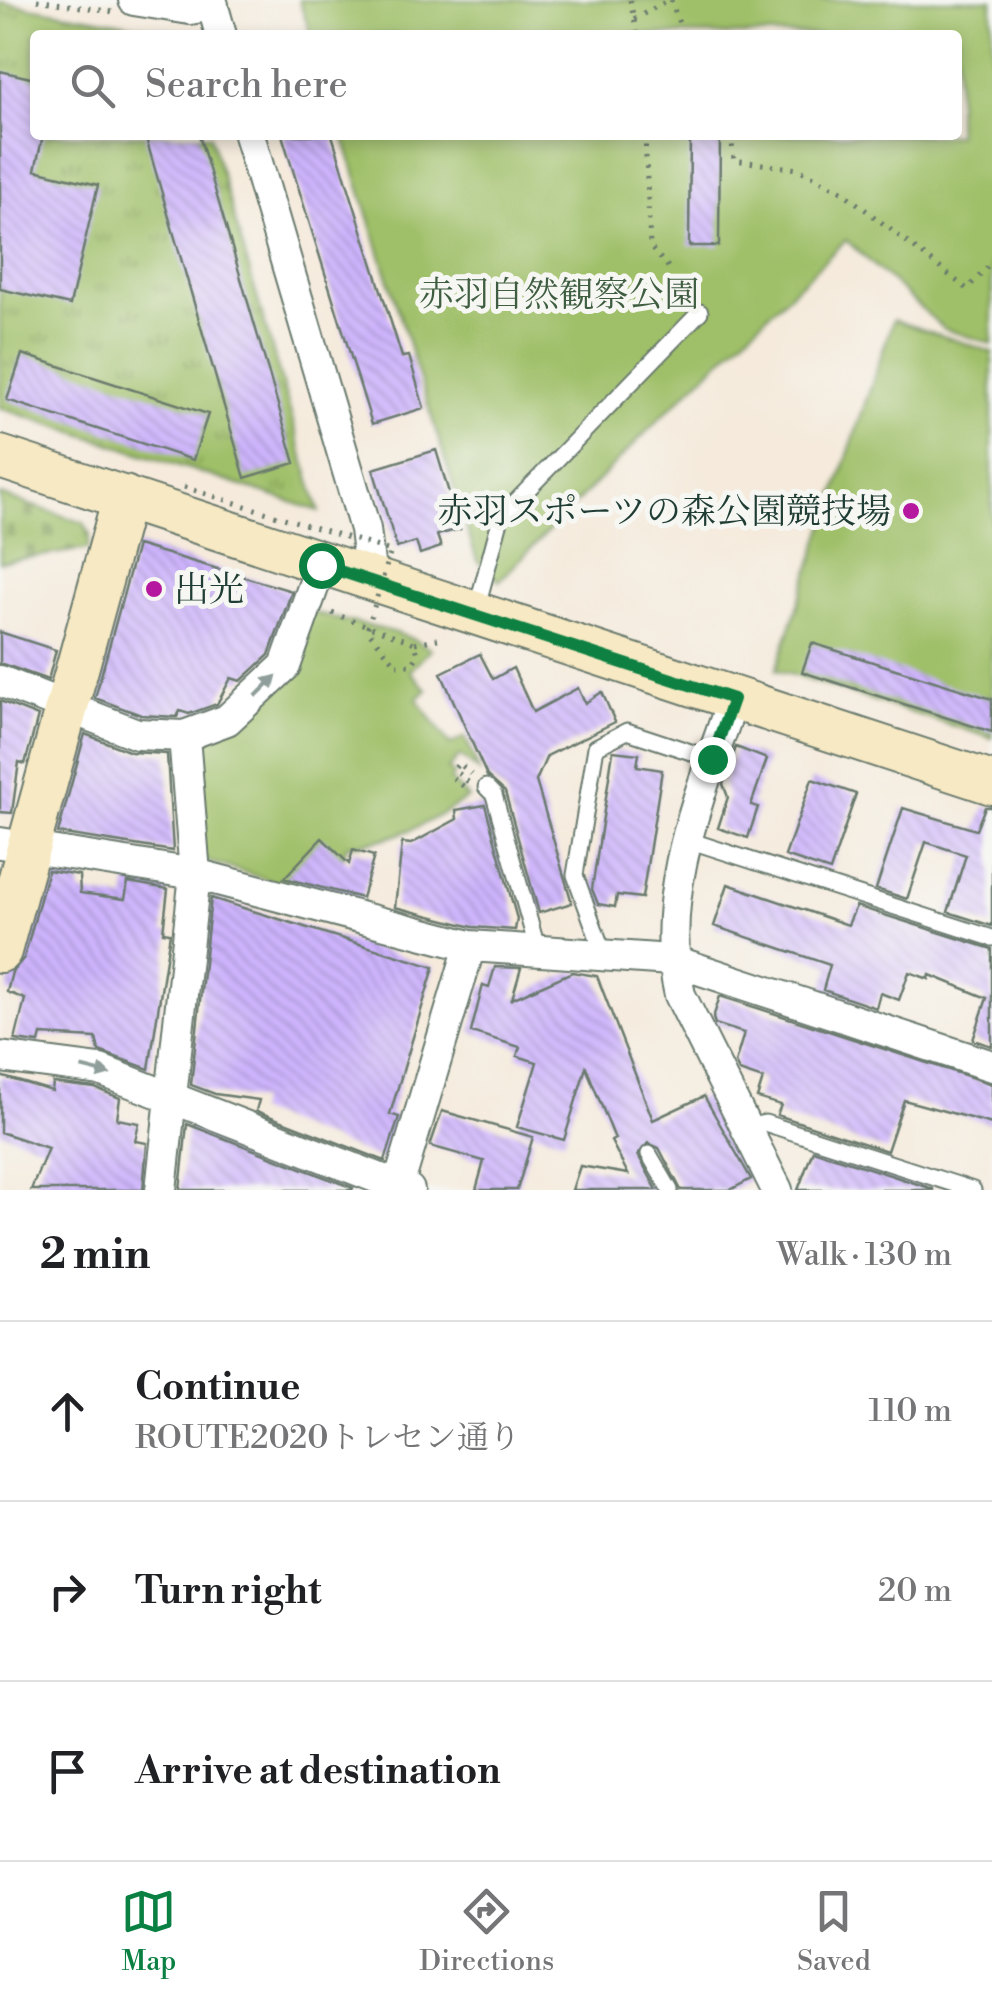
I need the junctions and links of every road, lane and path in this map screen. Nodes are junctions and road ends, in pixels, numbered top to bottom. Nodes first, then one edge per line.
1 (134, 0) edge
2 (630, 0) edge
3 (670, 0) edge
4 (212, 2) edge
5 (634, 19) junction
6 (220, 30) edge
7 (635, 30) edge
8 (681, 30) edge
9 (251, 140) edge
10 (645, 140) edge
11 (732, 140) edge
12 (992, 262) edge
13 (670, 270) dead end
14 (700, 312) dead end
15 (0, 457) edge
16 (184, 487) dead end
17 (124, 498) junction
18 (321, 565) junction
19 (370, 581) junction
20 (330, 612) dead end
21 (475, 614) junction
22 (432, 637) dead end
23 (415, 643) junction
24 (0, 681) edge
25 (733, 699) junction
26 (68, 709) junction
27 (184, 736) junction
28 (712, 759) junction
29 (992, 783) edge
30 (486, 787) dead end
31 (685, 839) junction
32 (15, 844) edge
33 (195, 874) junction
34 (3, 930) edge
35 (992, 938) edge
36 (470, 946) junction
37 (538, 951) junction
38 (604, 955) junction
39 (672, 960) junction
40 (0, 1057) edge
41 (992, 1066) edge
42 (172, 1101) junction
43 (746, 1127) junction
44 (649, 1154) dead end
45 (401, 1189) edge
46 (161, 1190) edge
47 (670, 1190) edge
48 (777, 1190) edge
49 (973, 1190) edge

1 - 4 street
2 - 5 path
3 - 5 path
3 - 8 path
4 - 6 street
5 - 7 path
9 - 19 street
10 - 13 path
11 - 12 path
14 - 21 lane
15 - 17 main road
16 - 23 path, bridge
17 - 18 main road
17 - 26 main road
18 - 19 main road
27 -> 18 street
19 - 21 main road
20 - 23 path
21 - 25 main road
22 - 23 path
24 - 26 street
25 - 28 street
25 - 29 main road
26 - 27 street
26 - 32 main road
27 - 33 street
28 - 31 street
28 - 38 lane
30 - 37 lane
31 - 35 lane
31 - 39 street
32 - 33 street
32 - 34 main road
33 - 36 street
33 - 42 street
36 - 37 street
36 - 45 street
37 - 38 street
38 - 39 street
39 - 41 street
39 - 43 street
40 -> 42 street
42 - 45 street
42 - 46 street
43 - 48 street
43 - 49 lane
44 - 47 lane

